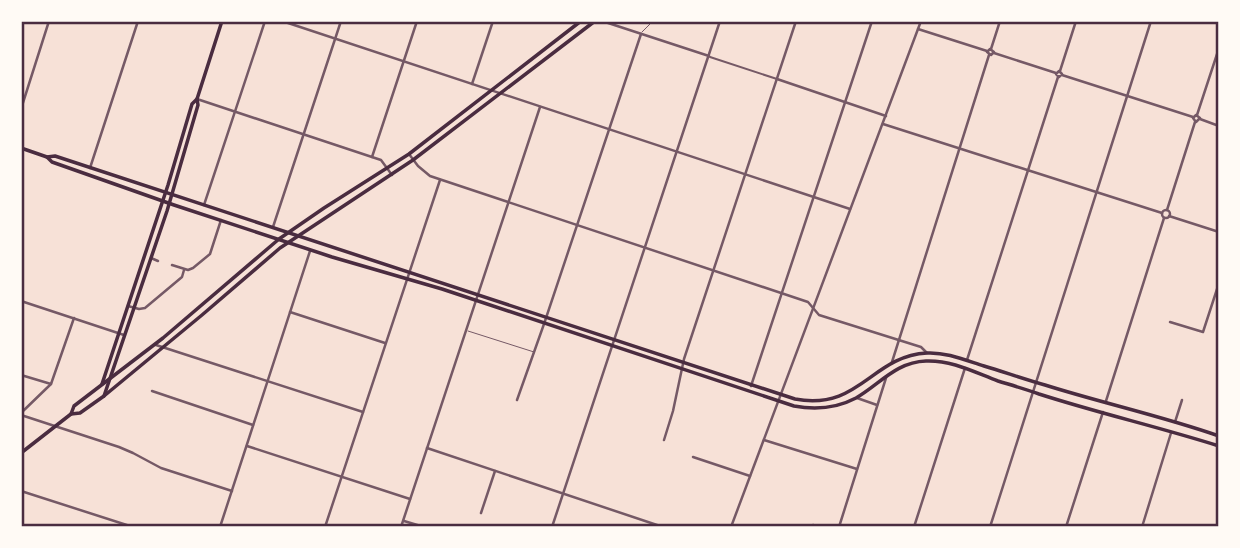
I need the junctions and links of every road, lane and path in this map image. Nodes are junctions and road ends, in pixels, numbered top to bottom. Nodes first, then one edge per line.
1 (49, 21) edge
2 (138, 21) edge
3 (222, 21) edge
4 (265, 21) edge
5 (282, 21) edge
6 (341, 21) edge
7 (417, 21) edge
8 (494, 21) edge
9 (581, 21) edge
10 (595, 21) edge
11 (603, 21) edge
12 (653, 21) edge
13 (720, 21) edge
14 (796, 21) edge
15 (872, 21) edge
16 (921, 21) edge
17 (1000, 21) edge
18 (1076, 21) edge
19 (1152, 21) edge
20 (918, 29) junction
21 (641, 34) junction
22 (336, 39) junction
23 (1219, 48) edge
24 (990, 52) junction
25 (709, 56) junction
26 (404, 61) junction
27 (1059, 74) junction
28 (777, 79) junction
29 (472, 84) junction
30 (490, 90) junction
31 (500, 93) junction
32 (1128, 96) junction
33 (197, 99) junction
34 (845, 102) junction
35 (540, 107) junction
36 (21, 109) edge
37 (235, 111) junction
38 (886, 116) junction
39 (1195, 118) junction
40 (883, 124) junction
41 (1219, 126) edge
42 (608, 130) junction
43 (303, 134) junction
44 (21, 148) edge
45 (960, 148) junction
46 (677, 152) junction
47 (409, 154) junction
48 (47, 157) junction
49 (372, 157) junction
50 (413, 160) junction
51 (90, 168) junction
52 (387, 168) junction
53 (1028, 170) junction
54 (392, 175) junction
55 (746, 175) junction
56 (440, 180) junction
57 (1097, 192) junction
58 (166, 193) junction
59 (172, 195) junction
60 (814, 197) junction
61 (163, 201) junction
62 (509, 202) junction
63 (169, 204) junction
64 (204, 205) junction
65 (850, 209) junction
66 (1167, 211) junction
67 (1162, 213) junction
68 (1170, 216) junction
69 (1164, 218) junction
70 (221, 220) junction
71 (577, 225) junction
72 (273, 229) junction
73 (1219, 232) edge
74 (287, 233) junction
75 (297, 236) junction
76 (279, 239) junction
77 (288, 242) junction
78 (645, 248) junction
79 (310, 250) junction
80 (151, 258) junction
81 (158, 261) dead end
82 (172, 265) dead end
83 (185, 269) junction
84 (713, 271) junction
85 (410, 272) junction
86 (407, 278) junction
87 (1219, 283) edge
88 (782, 293) junction
89 (478, 295) junction
90 (21, 301) edge
91 (476, 301) junction
92 (131, 307) junction
93 (814, 308) junction
94 (290, 312) junction
95 (546, 317) junction
96 (74, 318) junction
97 (1170, 322) dead end
98 (544, 324) junction
99 (466, 331) junction
100 (121, 334) junction
101 (614, 340) junction
102 (898, 340) junction
103 (385, 343) junction
104 (154, 345) junction
105 (612, 346) junction
106 (164, 348) junction
107 (534, 353) junction
108 (927, 353) junction
109 (967, 360) junction
110 (684, 362) junction
111 (891, 362) junction
112 (965, 368) junction
113 (682, 369) junction
114 (887, 374) junction
115 (21, 375) edge
116 (110, 378) junction
117 (267, 382) junction
118 (1036, 383) junction
119 (51, 384) junction
120 (751, 384) junction
121 (102, 386) junction
122 (152, 391) dead end
123 (749, 391) junction
124 (1033, 392) junction
125 (781, 395) junction
126 (104, 396) junction
127 (856, 398) junction
128 (517, 400) dead end
129 (1182, 400) dead end
130 (1106, 401) junction
131 (778, 402) junction
132 (877, 405) junction
133 (363, 412) junction
134 (1103, 412) junction
135 (21, 414) edge
136 (71, 414) junction
137 (1175, 422) junction
138 (253, 425) junction
139 (55, 426) junction
140 (1172, 431) junction
141 (1219, 436) edge
142 (664, 440) dead end
143 (764, 440) junction
144 (246, 446) junction
145 (1219, 446) edge
146 (427, 448) junction
147 (21, 453) edge
148 (693, 457) dead end
149 (857, 469) junction
150 (495, 471) junction
151 (750, 476) junction
152 (341, 477) junction
153 (21, 491) edge
154 (232, 491) junction
155 (563, 494) junction
156 (410, 499) junction
157 (481, 513) dead end
158 (1219, 519) edge
159 (403, 520) junction
160 (812, 524) dead end
161 (132, 527) edge
162 (220, 527) edge
163 (325, 527) edge
164 (401, 527) edge
165 (424, 527) edge
166 (552, 527) edge
167 (663, 527) edge
168 (732, 527) edge
169 (819, 527) edge
170 (839, 527) edge
171 (914, 527) edge
172 (990, 527) edge
173 (1066, 527) edge
174 (1142, 527) edge
175 (1217, 527) edge

1 - 36 street
2 - 51 street
3 - 33 main road
4 - 37 street
5 - 22 street
6 - 22 street
7 - 26 street
8 - 29 street
9 - 30 main road
10 - 31 main road
11 - 21 street
12 - 21 lane
13 - 25 street
14 - 28 street
15 - 34 street
16 - 20 street
17 - 24 street
18 - 27 street
19 - 32 street
20 - 24 street
20 - 38 street
21 - 25 street
21 - 42 street
22 - 26 street
22 - 43 street
23 - 39 street
24 - 27 street
24 - 45 street
25 - 28 street
25 - 46 street
26 - 29 street
26 - 49 street
27 - 32 street
27 - 53 street
28 - 34 street
28 - 55 street
29 - 30 street
30 - 31 street
30 - 47 main road
31 - 35 street
31 - 50 main road
32 - 39 street
32 - 57 street
33 - 37 street
33 - 58 main road
33 - 59 main road
34 - 38 street
34 - 60 street
35 - 42 street
35 - 62 street
37 - 43 street
37 - 64 street
38 - 40 street
39 - 41 street
39 - 66 street
40 - 45 street
40 - 65 street
42 - 46 street
42 - 71 street
43 - 49 street
43 - 72 street
44 - 48 main road
45 - 53 street
45 - 102 street
46 - 55 street
46 - 78 street
47 - 50 street
47 - 52 main road
48 - 51 main road
48 - 61 main road
49 - 52 street
50 - 54 main road
50 - 56 street
51 - 58 main road
52 - 54 street
52 - 74 main road
53 - 57 street
53 - 109 street
54 - 75 main road
55 - 60 street
55 - 84 street
56 - 62 street
56 - 85 street
57 - 67 street
57 - 118 street
58 - 59 main road
58 - 61 main road
59 - 63 main road
59 - 64 main road
60 - 65 street
60 - 88 street
61 - 63 main road
61 - 92 main road
62 - 71 street
62 - 89 street
63 - 70 main road
63 - 80 main road
64 - 72 main road
65 - 93 street
66 - 67 street
66 - 68 street
67 - 69 street
68 - 69 street
68 - 73 street
69 - 130 street
70 - 76 main road
70 - 83 street
71 - 78 street
71 - 95 street
72 - 74 main road
74 - 75 main road
74 - 76 main road
75 - 77 main road
75 - 85 main road
76 - 77 main road
76 - 104 main road
77 - 79 main road
77 - 106 main road
78 - 84 street
78 - 101 street
79 - 86 main road
79 - 94 street
80 - 81 street
80 - 92 main road
82 - 83 street
83 - 92 street
84 - 88 street
84 - 110 street
85 - 86 street
85 - 89 main road
86 - 91 main road
86 - 103 street
87 - 97 street
88 - 93 street
88 - 120 street
89 - 91 street
89 - 95 main road
90 - 96 street
91 - 98 main road
91 - 99 street
92 - 100 main road
93 - 102 street
93 - 125 street
94 - 103 street
94 - 117 street
95 - 98 street
95 - 101 main road
96 - 100 street
96 - 119 street
98 - 105 main road
98 - 107 street
99 - 107 lane
99 - 146 street
100 - 116 main road
100 - 121 main road
101 - 105 street
101 - 110 main road
102 - 108 street
102 - 111 street
103 - 133 street
104 - 106 street
104 - 116 main road
105 - 113 main road
105 - 155 street
106 - 117 street
106 - 126 main road
107 - 128 street
108 - 109 main road
108 - 111 main road
109 - 118 main road
110 - 113 street
110 - 120 main road
111 - 125 main road
112 - 114 main road
112 - 124 main road
112 - 171 street
113 - 123 main road
113 - 142 street
114 - 127 main road
114 - 132 street
115 - 119 street
116 - 121 main road
116 - 126 main road
117 - 133 street
117 - 138 street
118 - 124 street
118 - 130 main road
119 - 135 street
120 - 123 street
120 - 125 main road
121 - 136 main road
122 - 138 street
123 - 131 main road
124 - 134 main road
124 - 172 street
125 - 131 street
126 - 136 main road
127 - 131 main road
127 - 132 street
129 - 137 street
130 - 137 main road
131 - 143 street
132 - 149 street
133 - 152 street
134 - 140 main road
134 - 173 street
135 - 139 street
136 - 139 main road
137 - 141 main road
138 - 144 street
139 - 147 main road
139 - 154 street
140 - 145 main road
140 - 174 street
143 - 149 street
143 - 151 street
144 - 152 street
144 - 154 street
146 - 150 street
146 - 156 street
148 - 151 street
149 - 170 street
150 - 155 street
150 - 157 street
151 - 168 street
152 - 156 street
152 - 163 street
153 - 161 street
154 - 162 street
155 - 166 street
155 - 167 street
156 - 159 street
158 - 175 main road
159 - 164 street
159 - 165 street
160 - 169 street

